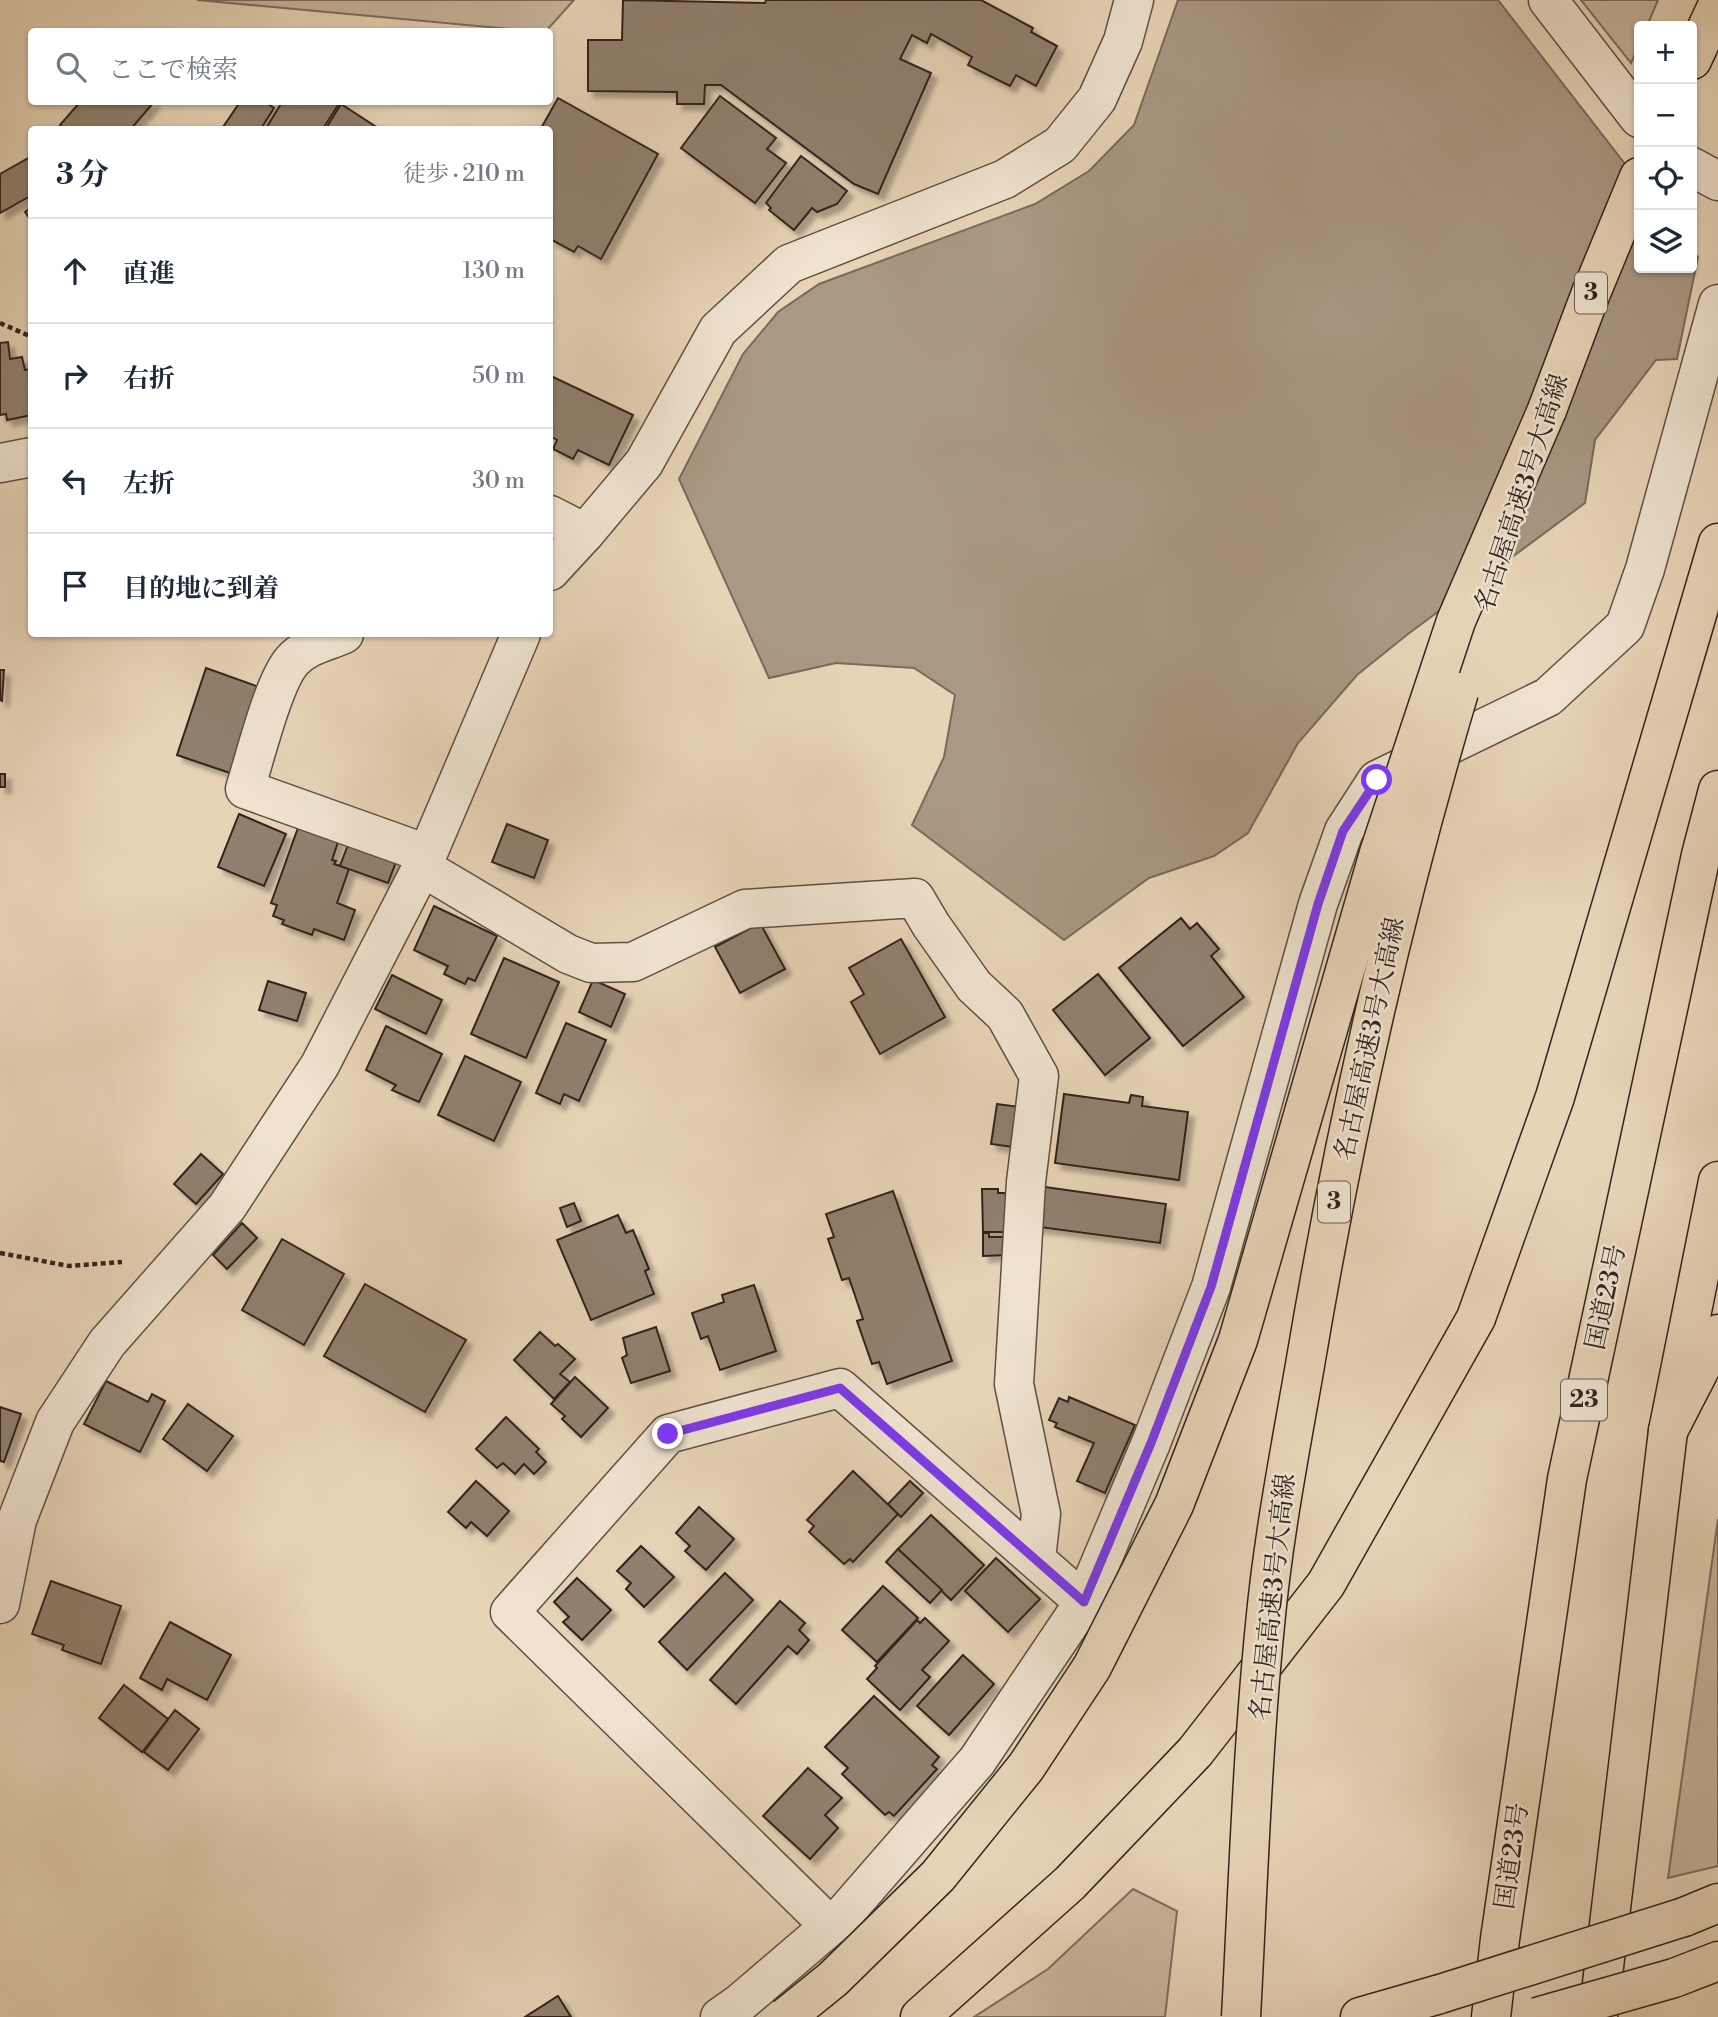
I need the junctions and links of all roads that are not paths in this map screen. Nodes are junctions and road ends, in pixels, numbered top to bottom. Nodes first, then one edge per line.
1 (1134, 0) edge
2 (1548, 0) edge
3 (1718, 4) edge
4 (1697, 49) edge
5 (1634, 112) edge
6 (1697, 170) edge
7 (1718, 181) edge
8 (1634, 189) edge
9 (1718, 304) edge
10 (1547, 410) junction
11 (28, 458) edge
12 (0, 463) edge
13 (553, 517) edge
14 (585, 533) junction
15 (1718, 543) edge
16 (553, 568) edge
17 (336, 637) edge
18 (520, 637) edge
19 (1718, 790) edge
20 (425, 861) junction
21 (1718, 1181) edge
22 (1718, 1334) edge
23 (1668, 1431) junction
24 (1036, 1559) junction
25 (1084, 1602) junction
26 (0, 1604) edge
27 (1701, 1910) edge
28 (830, 1926) junction
29 (1718, 1961) edge
30 (720, 2017) edge
31 (786, 2017) edge
32 (920, 2017) edge
33 (1241, 2017) edge
34 (1360, 2017) edge
35 (1491, 2017) edge
36 (1537, 2017) edge
37 (1598, 2017) edge

1 - 14 street
2 - 5 street
3 - 4 highway
6 - 7 street
8 - 10 highway, 名古屋高速3号大高線 / 3
9 - 25 street
10 - 31 highway, bridge
10 - 33 highway, 名古屋高速3号大高線 / 3, bridge
11 - 12 street
13 - 14 street
14 - 16 street
15 - 32 highway
17 - 20 street
18 - 20 street
19 - 35 highway, 国道23号 / 23
20 - 24 street
20 - 26 street
21 - 23 highway
22 - 23 highway
23 - 37 highway
24 - 25 street
24 - 28 street
25 - 28 street
27 - 34 highway, bridge
28 - 30 street
29 - 36 highway, bridge

